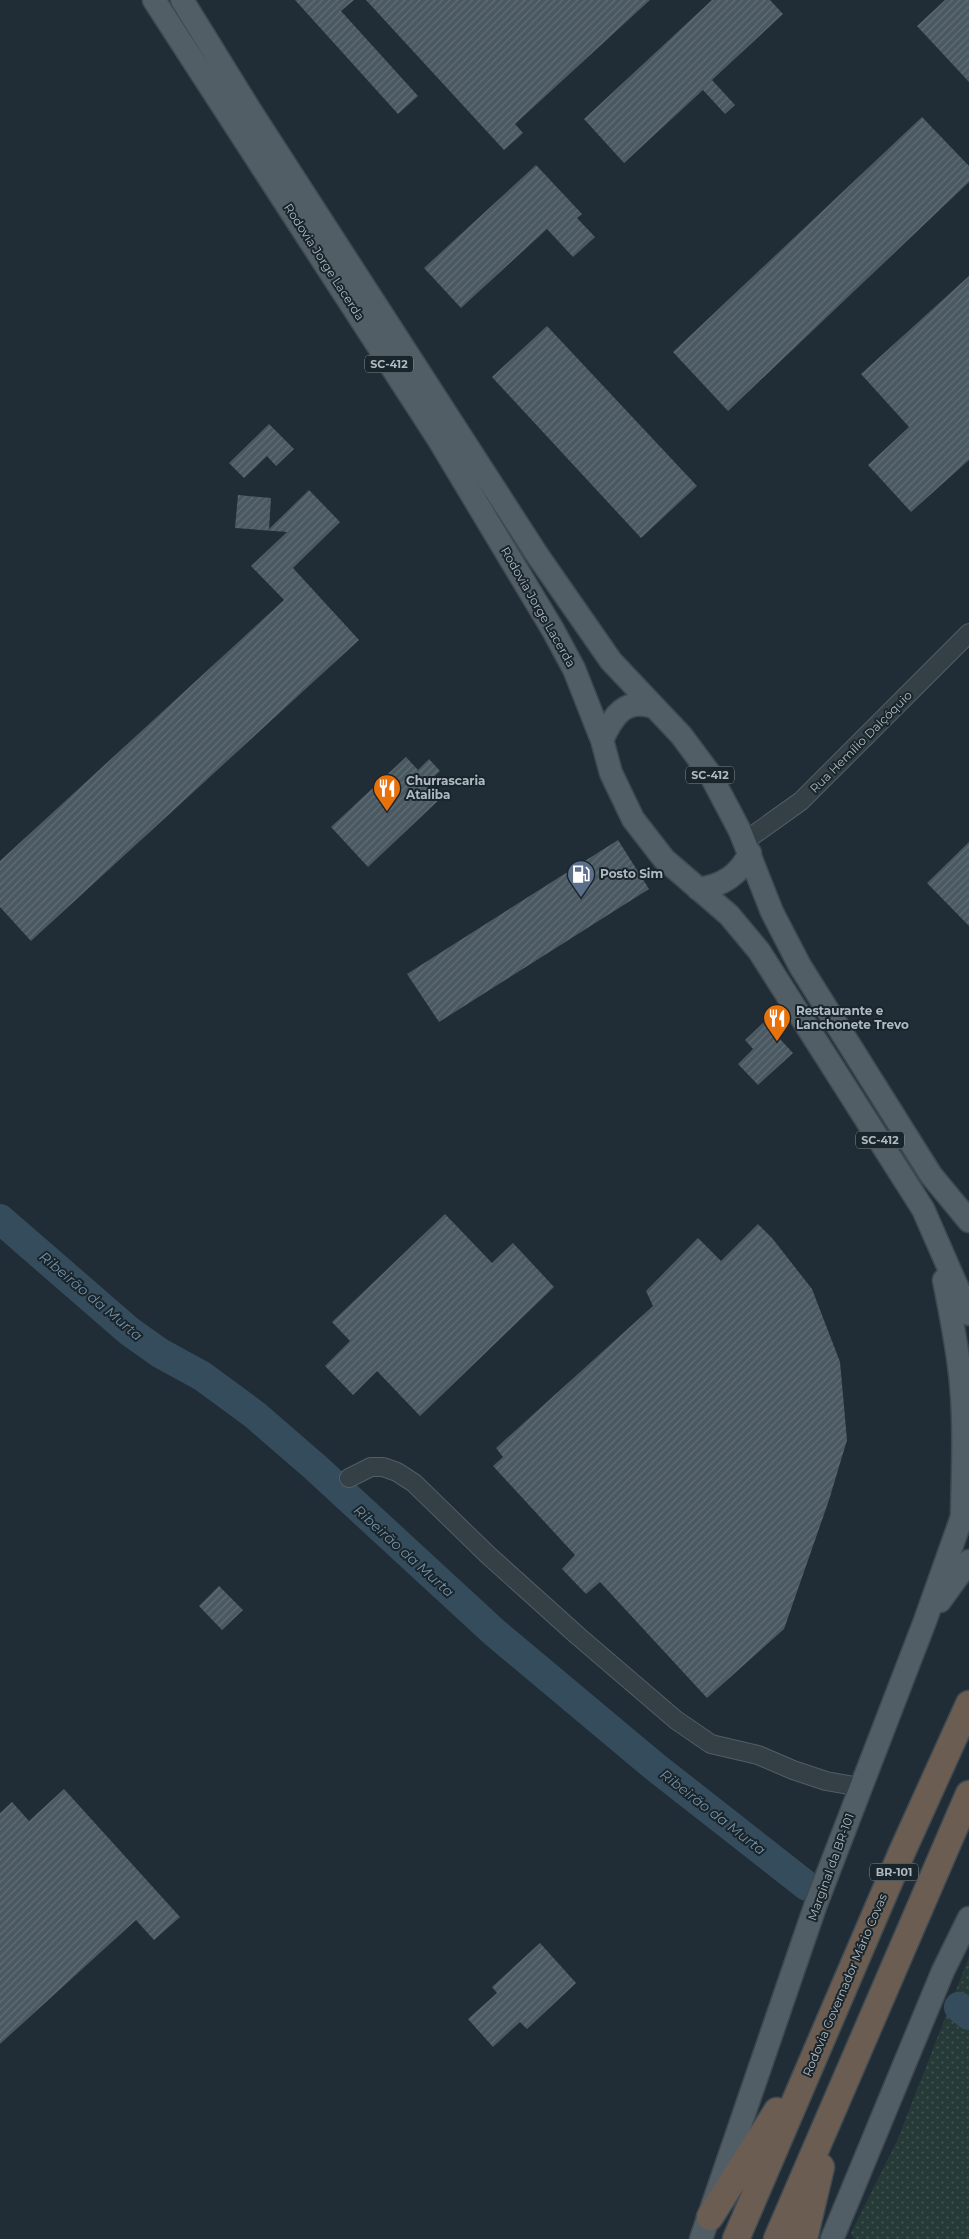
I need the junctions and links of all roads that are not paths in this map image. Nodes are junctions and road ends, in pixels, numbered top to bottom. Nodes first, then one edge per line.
1 (154, 0) edge
2 (182, 0) edge
3 (969, 633) edge
4 (654, 707) junction
5 (602, 740) junction
6 (747, 847) junction
7 (698, 889) junction
8 (969, 1221) edge
9 (934, 1230) junction
10 (969, 1314) edge
11 (349, 1478) dead end
12 (965, 1507) edge
13 (969, 1561) edge
14 (925, 1621) junction
15 (969, 1704) edge
16 (860, 1787) junction
17 (969, 1794) edge
18 (969, 1918) edge
19 (822, 2040) junction
20 (837, 2099) junction
21 (705, 2228) edge
22 (736, 2239) edge
23 (777, 2239) edge
24 (804, 2239) edge
25 (832, 2239) edge

1 - 5 main road, Rodovia Jorge Lacerda / SC-412
2 - 4 main road, Rodovia Jorge Lacerda / SC-412
3 - 6 lane, Rua Hemílio Dalçóquio
4 - 5 main road
4 - 6 main road, Rodovia Jorge Lacerda / SC-412
5 - 7 main road, Rodovia Jorge Lacerda / SC-412
6 - 7 main road
6 - 8 main road, Rodovia Jorge Lacerda / SC-412
7 - 9 main road, Rodovia Jorge Lacerda / SC-412
9 - 10 main road, Rodovia Jorge Lacerda / SC-412
9 - 12 main road, Marginal da BR-101
11 - 16 lane
12 - 14 main road, Marginal da BR-101
13 - 14 main road
14 - 16 main road, Marginal da BR-101
15 - 19 highway, Rodovia Governador Mário Covas / BR-101
16 - 21 main road, Marginal da BR-101
17 - 20 highway, BR-101
18 - 25 main road
19 - 21 highway
19 - 22 highway, Rodovia Governador Mário Covas / BR-101
20 - 23 highway, BR-101
20 - 24 highway

